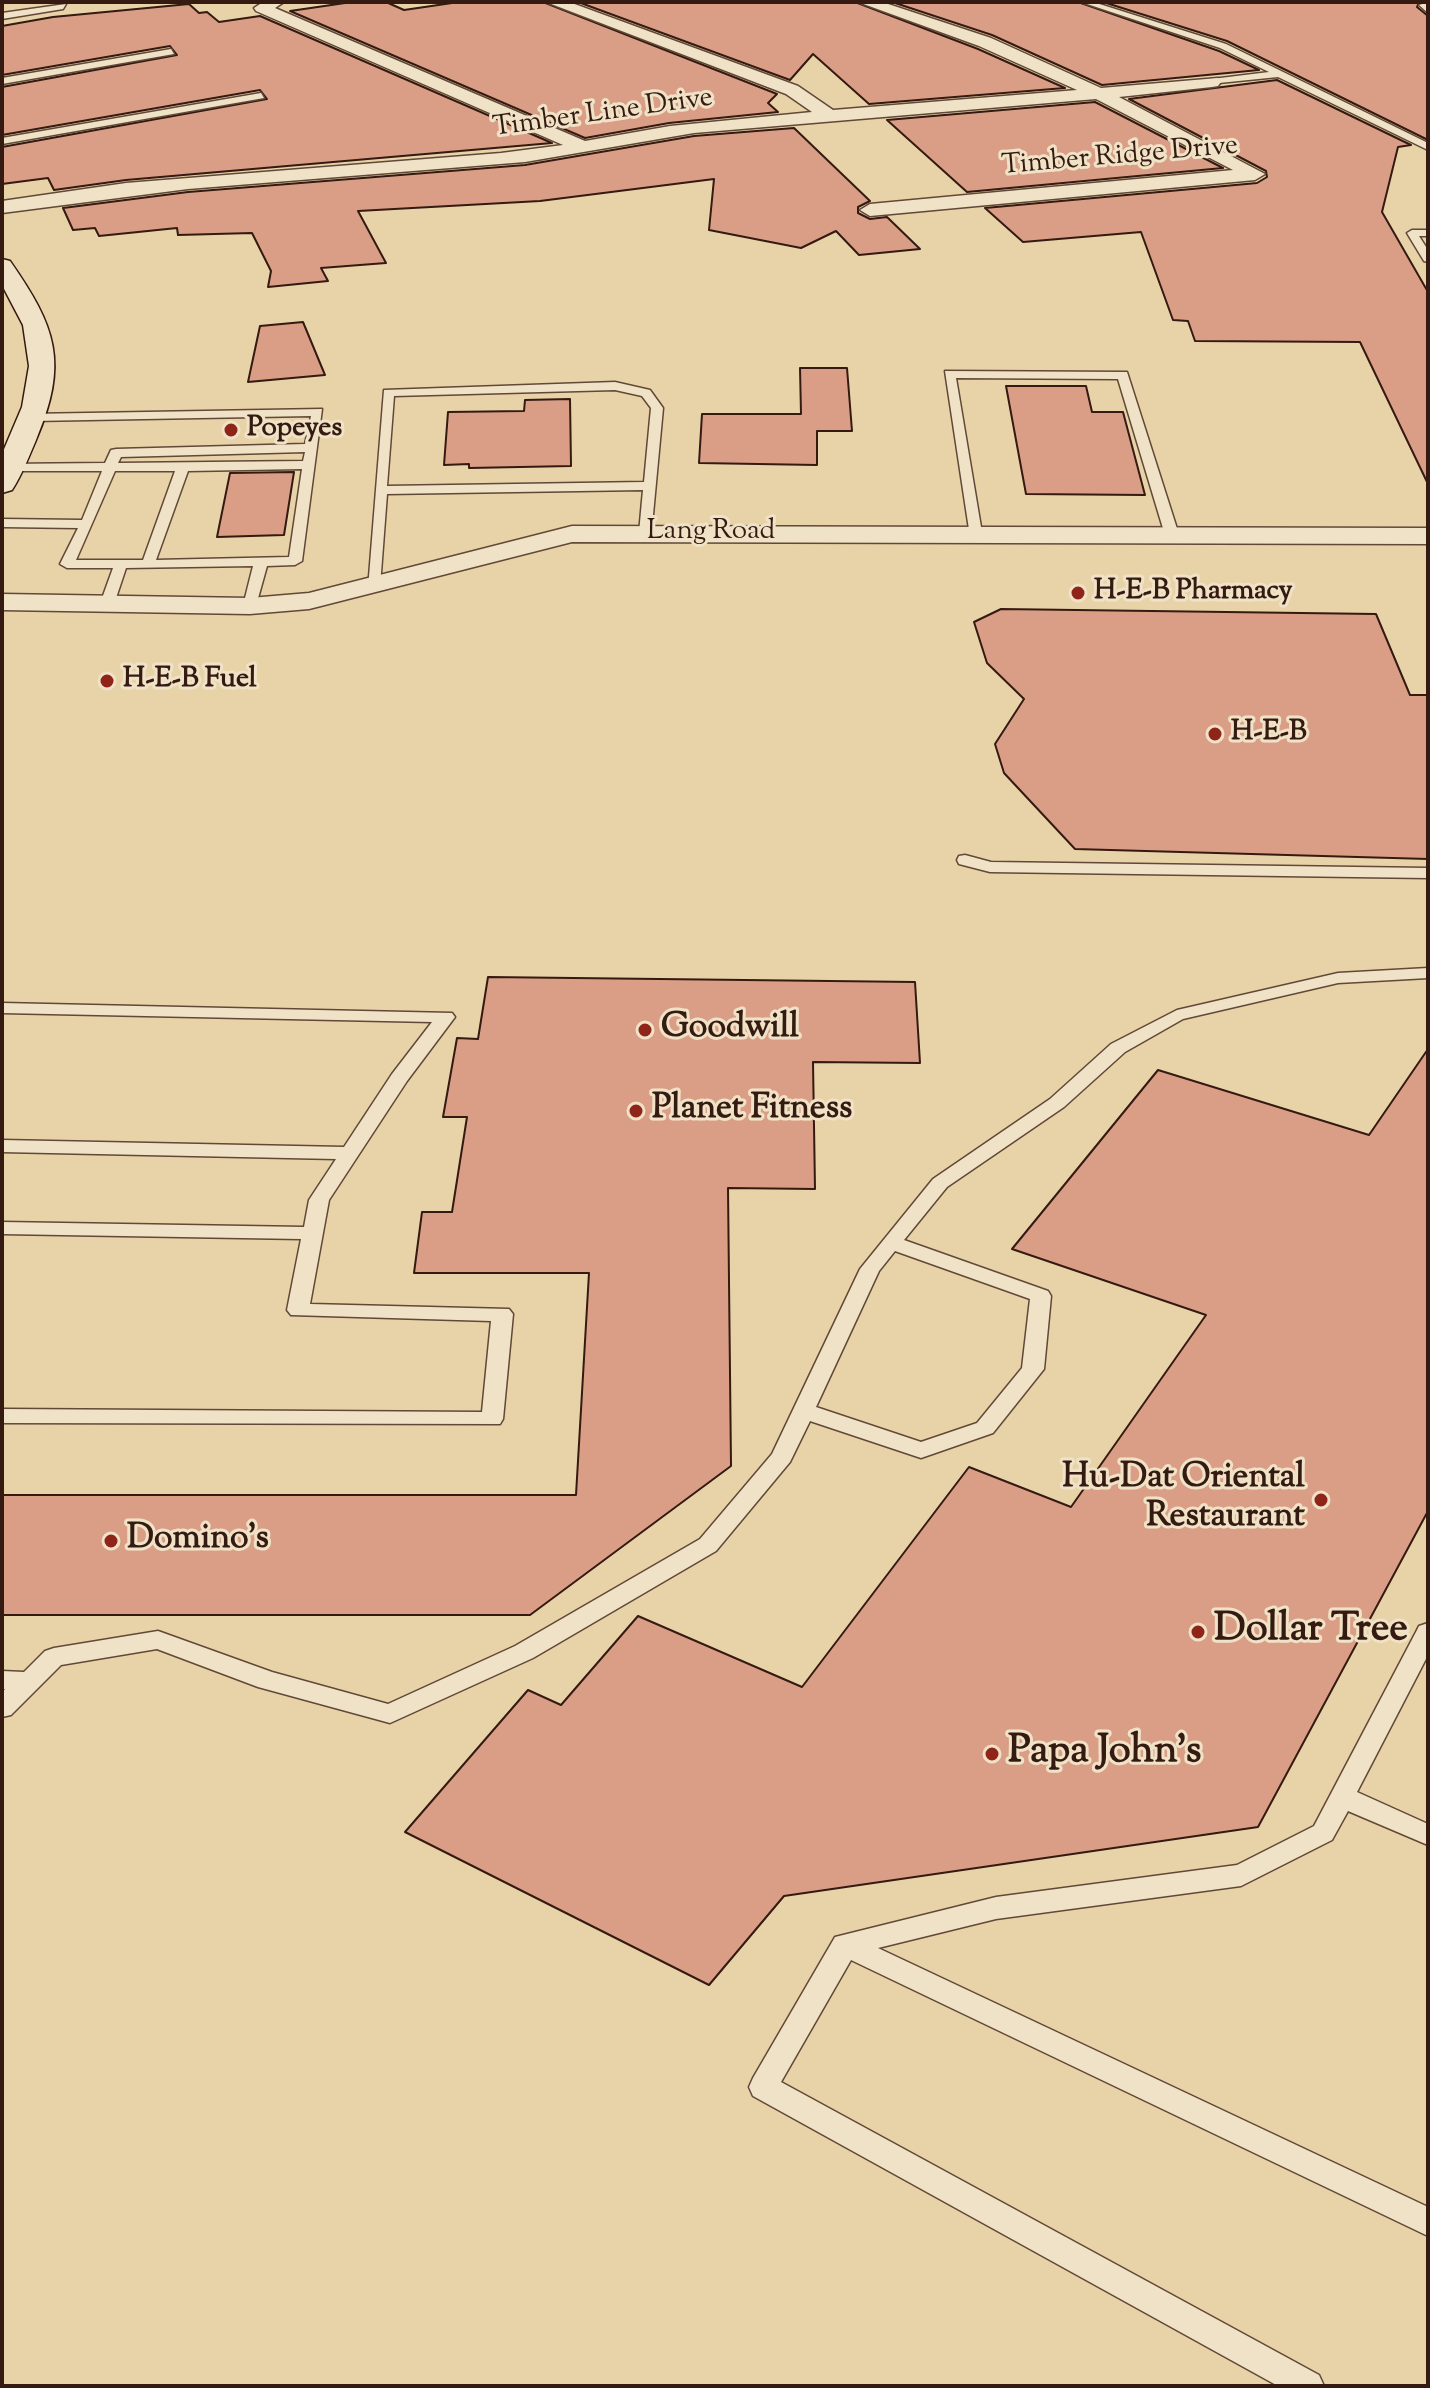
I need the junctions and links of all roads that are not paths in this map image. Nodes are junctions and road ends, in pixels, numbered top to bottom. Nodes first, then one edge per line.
1 (276, 2) edge
2 (554, 2) edge
3 (866, 2) edge
4 (1085, 2) edge
5 (1428, 2) edge
6 (63, 6) dead end
7 (1428, 10) edge
8 (2, 16) edge
9 (171, 52) dead end
10 (119, 53) dead end
11 (2, 73) edge
12 (1277, 74) junction
13 (2, 81) edge
14 (1212, 82) joint
15 (1102, 95) junction
16 (261, 96) dead end
17 (832, 117) junction
18 (2, 141) edge
19 (582, 146) junction
20 (1428, 147) edge
21 (2, 207) edge
22 (870, 210) dead end
23 (1428, 233) edge
24 (1428, 259) edge
25 (5, 277) edge
26 (33, 417) junction
27 (311, 448) junction
28 (309, 465) junction
29 (111, 467) junction
30 (183, 467) junction
31 (6, 475) edge
32 (650, 486) junction
33 (381, 490) junction
34 (2, 523) edge
35 (87, 524) junction
36 (646, 533) junction
37 (975, 533) junction
38 (1172, 535) junction
39 (1428, 536) edge
40 (261, 561) junction
41 (121, 564) junction
42 (148, 564) junction
43 (373, 586) junction
44 (2, 602) edge
45 (107, 604) junction
46 (250, 606) junction
47 (965, 860) dead end
48 (1428, 873) edge
49 (1428, 973) edge
50 (2, 1008) edge
51 (2, 1146) edge
52 (350, 1153) junction
53 (2, 1228) edge
54 (313, 1233) junction
55 (892, 1243) junction
56 (804, 1411) junction
57 (2, 1416) edge
58 (1428, 1632) edge
59 (2, 1680) edge
60 (29, 1681) junction
61 (2, 1708) edge
62 (1342, 1797) junction
63 (1428, 1835) edge
64 (845, 1945) junction
65 (1428, 2222) edge
66 (1308, 2386) edge

1 - 19 street
2 - 17 street
3 - 15 street
4 - 12 lane
5 - 7 lane
6 - 8 lane
9 - 13 lane
10 - 11 lane
12 - 14 lane
12 - 20 lane
14 - 15 street, Timber Line Drive
15 - 17 street, Timber Line Drive
15 - 22 street, Timber Ridge Drive
16 - 18 lane
17 - 19 street, Timber Line Drive
19 - 21 street, Timber Line Drive
23 - 24 lane
25 - 26 main road
26 - 27 lane
26 - 31 main road
27 - 28 lane
27 - 29 lane
28 - 30 lane
28 - 40 lane
29 - 30 lane
29 - 31 lane
29 - 35 lane
30 - 42 lane
32 - 33 lane
32 - 33 lane
32 - 36 lane
33 - 43 lane
34 - 35 lane
35 - 41 lane
36 - 37 street, Lang Road
36 - 43 street, Lang Road
37 - 38 street, Lang Road
37 - 38 lane
38 - 39 street, Lang Road
40 - 42 lane
40 - 46 lane
41 - 42 lane
41 - 45 lane
43 - 46 street, Lang Road
44 - 45 street, Lang Road
45 - 46 street, Lang Road
47 - 48 lane
49 - 55 lane
50 - 52 lane
51 - 52 lane
52 - 54 lane
53 - 54 lane
54 - 57 lane
55 - 56 lane
55 - 56 lane
56 - 60 lane
58 - 62 lane
59 - 60 lane
60 - 61 lane
62 - 63 lane
62 - 64 lane
64 - 65 lane
64 - 66 lane

